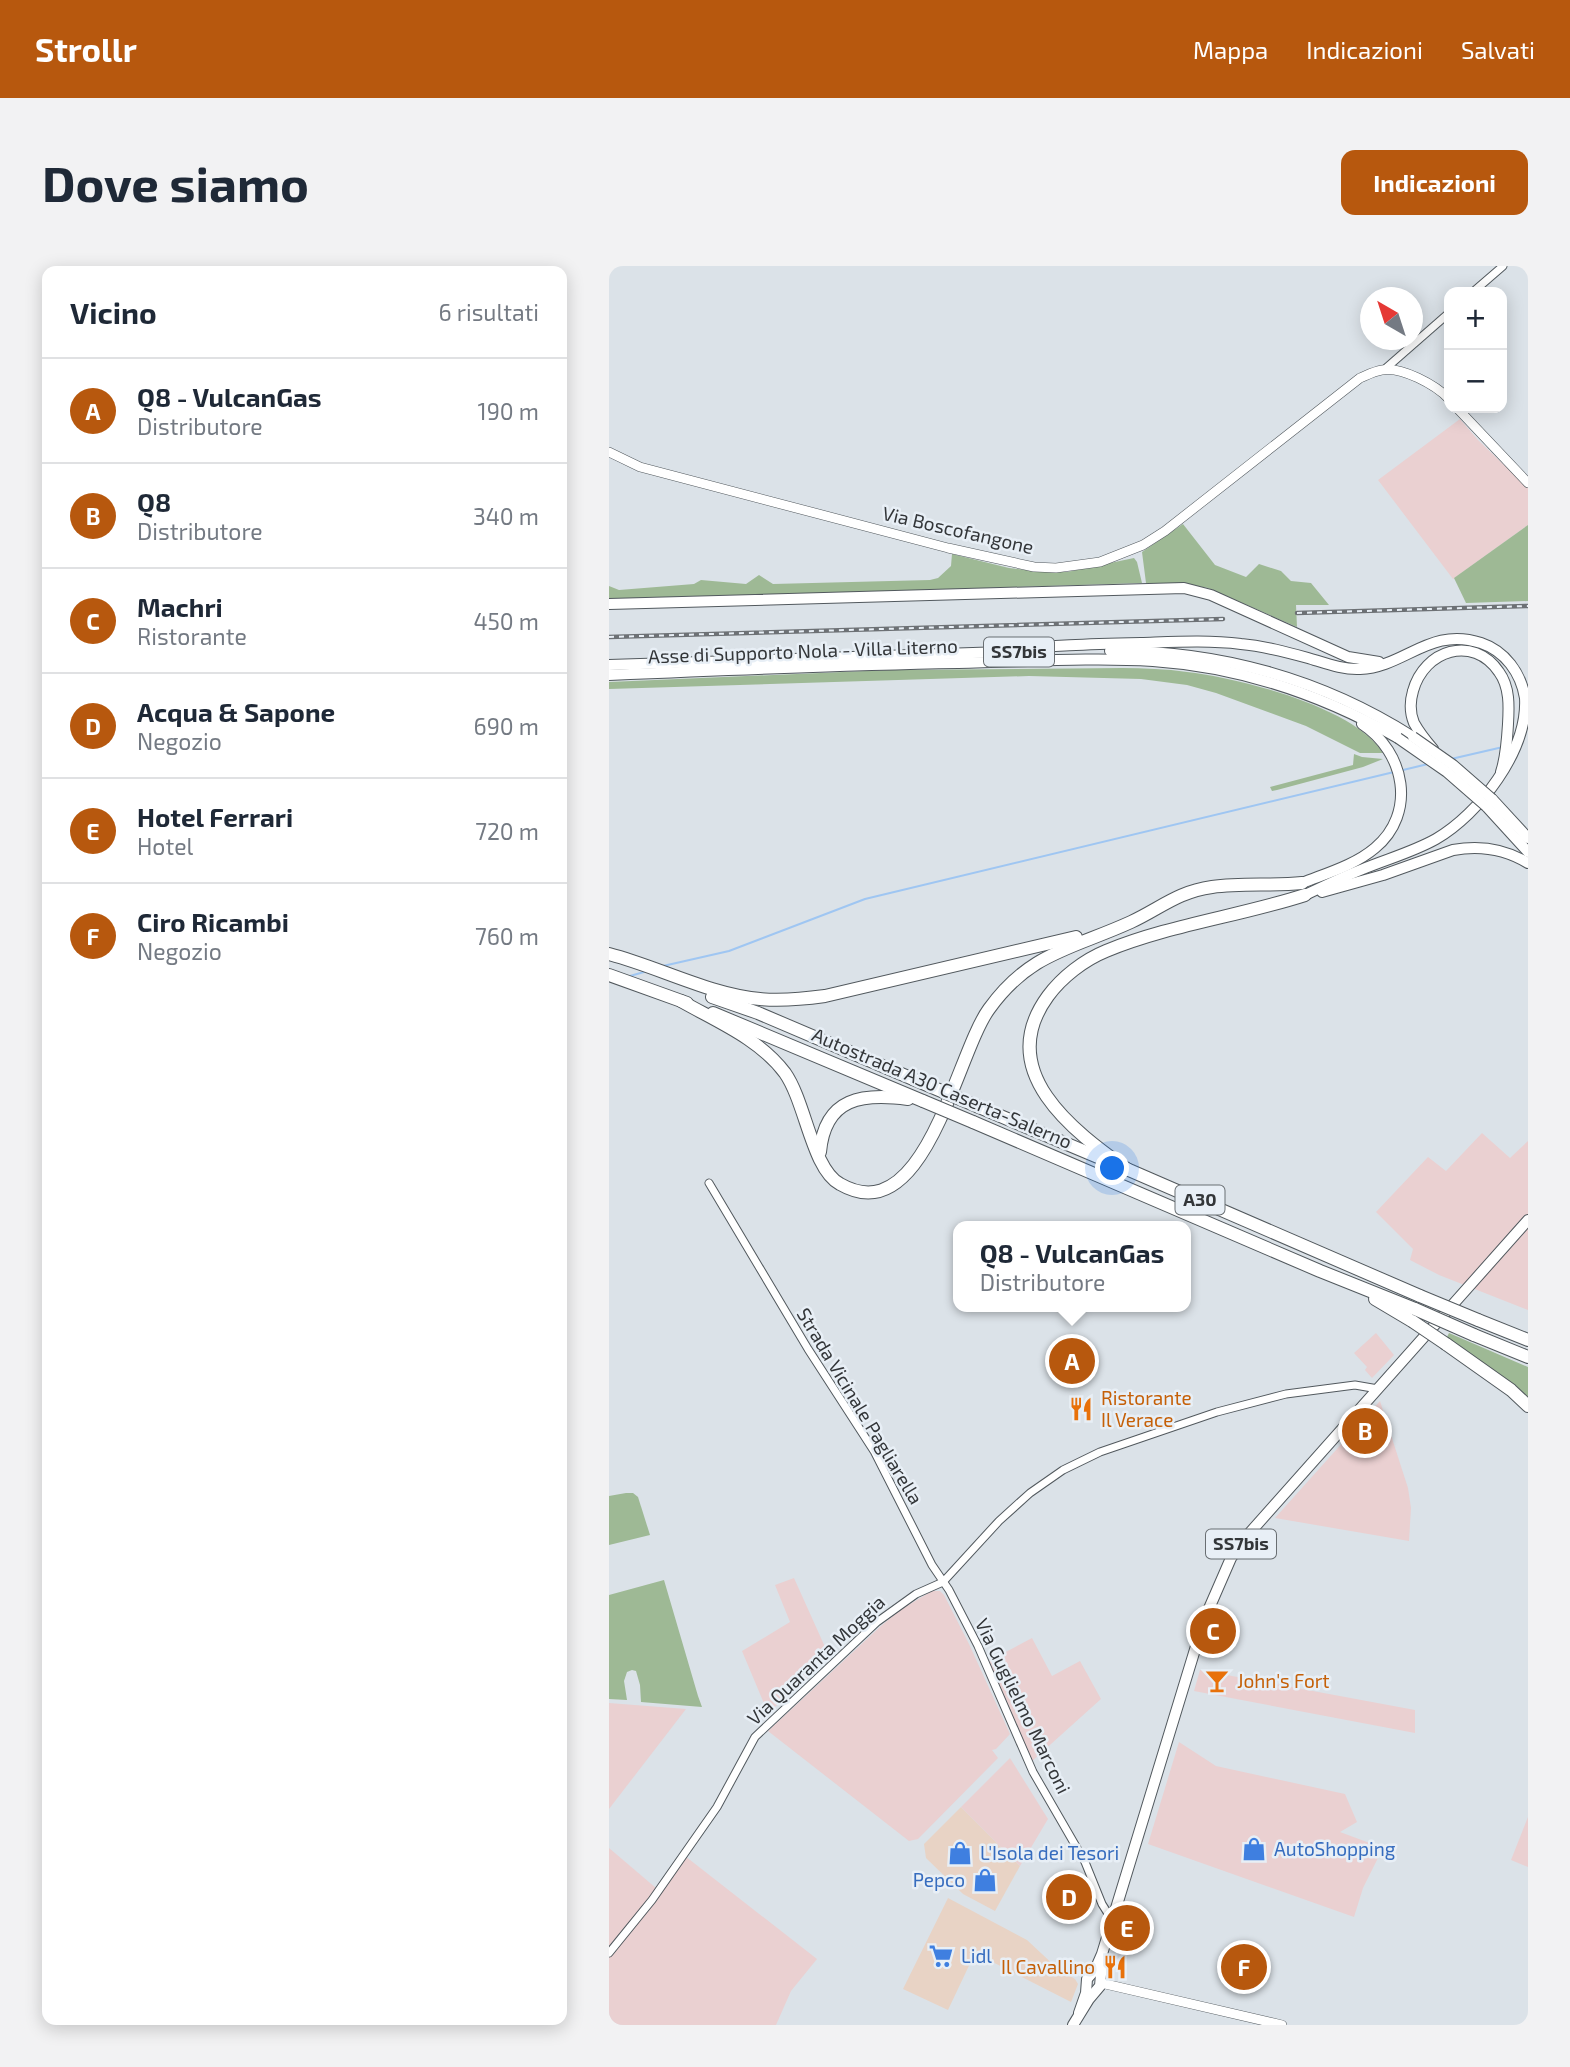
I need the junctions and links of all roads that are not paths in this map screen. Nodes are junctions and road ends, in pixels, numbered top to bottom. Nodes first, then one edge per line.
1 (1503, 266) edge
2 (1479, 287) edge
3 (1444, 317) edge
4 (1385, 369) junction
5 (1444, 395) edge
6 (1462, 413) edge
7 (609, 452) edge
8 (1528, 483) edge
9 (609, 604) edge
10 (998, 652) junction
11 (1396, 658) junction
12 (609, 665) edge
13 (1514, 668) junction
14 (609, 675) edge
15 (1528, 692) edge
16 (1334, 705) junction
17 (1417, 736) junction
18 (1512, 750) junction
19 (1489, 798) junction
20 (1528, 838) edge
21 (1528, 852) edge
22 (1528, 863) edge
23 (1304, 889) junction
24 (1107, 931) junction
25 (1140, 939) junction
26 (1077, 944) junction
27 (609, 954) edge
28 (620, 961) edge
29 (609, 975) edge
30 (681, 981) junction
31 (681, 1001) junction
32 (923, 1101) junction
33 (819, 1159) junction
34 (1128, 1170) junction
35 (709, 1183) dead end
36 (1528, 1220) edge
37 (1413, 1315) junction
38 (1528, 1340) edge
39 (1528, 1357) edge
40 (1378, 1389) junction
41 (1528, 1404) edge
42 (943, 1582) junction
43 (1112, 1920) junction
44 (609, 1953) edge
45 (1102, 1954) junction
46 (1088, 1980) junction
47 (1101, 1984) junction
48 (1079, 2013) junction
49 (1073, 2025) edge
50 (1282, 2025) edge

1 - 2 street
3 - 4 street
4 - 5 street
4 - 7 street, Via Boscofangone
6 - 8 street
9 - 11 main road
10 - 11 main road
10 - 12 main road, Asse di Supporto Nola - Villa Literno / SS7bis
10 - 17 main road, Asse di Supporto Nola - Villa Literno / SS7bis
11 - 13 main road
13 - 15 main road
13 - 18 main road
14 - 16 main road, Asse di Supporto Nola - Villa Literno / SS7bis
16 - 19 main road, Asse di Supporto Nola - Villa Literno / SS7bis, bridge
16 - 23 main road
17 - 18 main road
17 - 19 main road, Asse di Supporto Nola - Villa Literno / SS7bis, bridge
18 - 19 main road
19 - 20 main road, Asse di Supporto Nola - Villa Literno / SS7bis
19 - 21 main road, Asse di Supporto Nola - Villa Literno / SS7bis
19 - 23 main road
22 - 23 main road
23 - 24 highway
23 - 25 highway
24 - 26 highway
24 - 30 highway
25 - 26 highway
25 - 34 highway
26 - 33 highway
27 - 28 highway
28 - 30 highway
29 - 31 highway, Autostrada A30 Caserta-Salerno / A30
30 - 34 highway, Autostrada A30 Caserta-Salerno / A30, bridge
31 - 32 highway, Autostrada A30 Caserta-Salerno / A30
31 - 33 highway
32 - 33 highway
32 - 37 highway, Autostrada A30 Caserta-Salerno / A30, bridge
34 - 38 highway, Autostrada A30 Caserta-Salerno / A30, bridge
35 - 42 street, Strada Vicinale Pagliarella
36 - 40 main road, SS7bis
37 - 39 highway, Autostrada A30 Caserta-Salerno / A30, bridge
37 - 41 highway, bridge
40 - 42 street
40 - 43 main road, SS7bis
42 - 43 street, Via Guglielmo Marconi
42 - 44 street, Via Quaranta Moggia
43 - 45 main road, SS7bis
45 - 46 main road, SS7bis
45 - 47 main road, SS7bis
46 - 47 main road
46 - 48 main road, SS7bis
47 - 48 main road, SS7bis
47 - 50 street
48 - 49 main road, SS7bis

